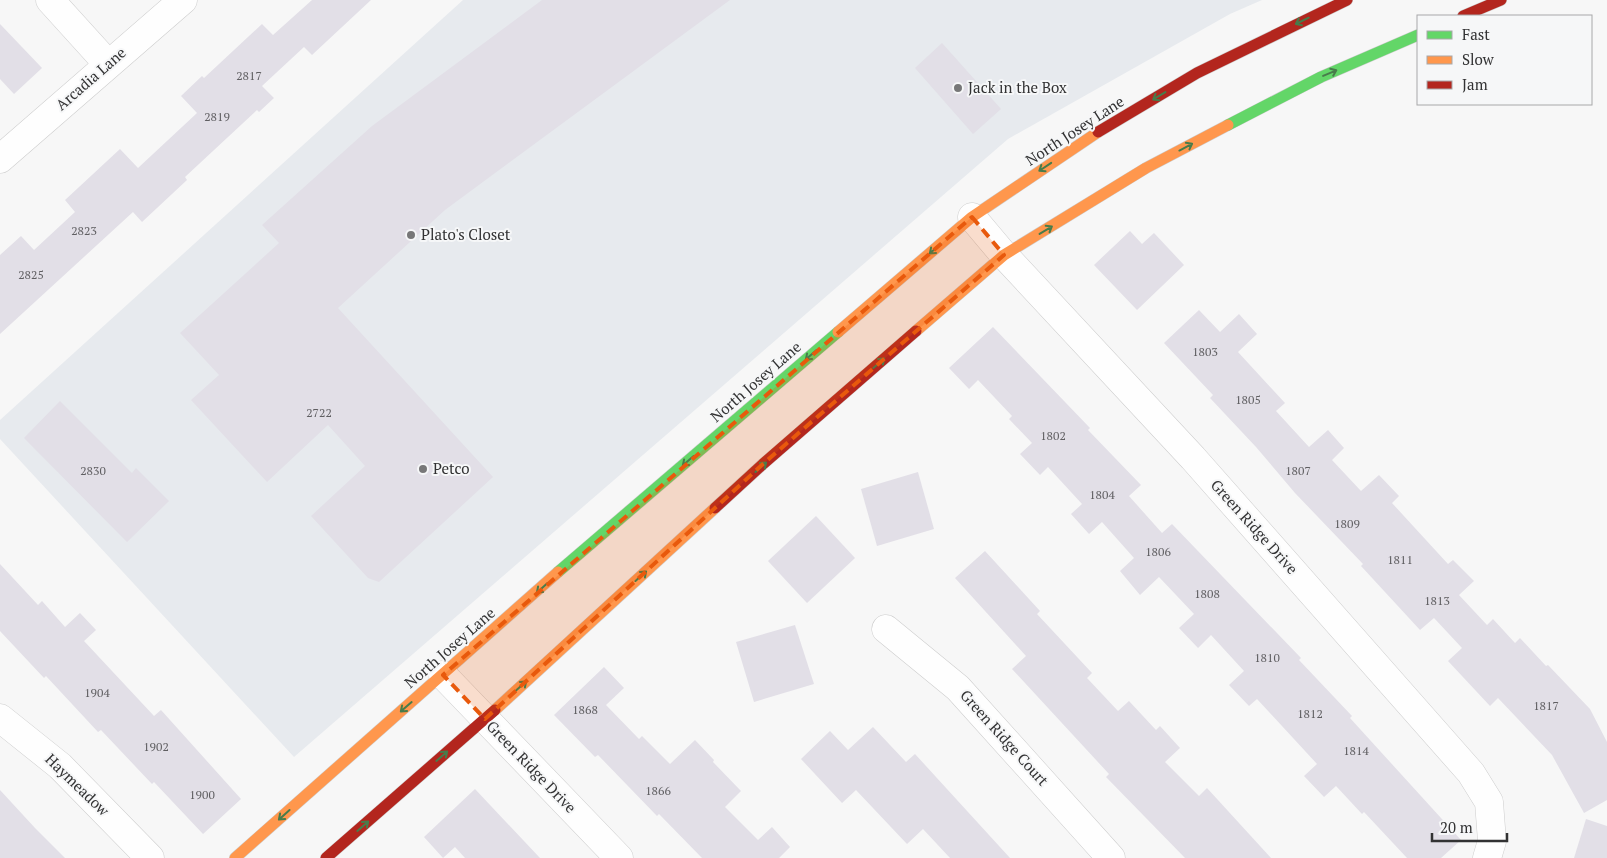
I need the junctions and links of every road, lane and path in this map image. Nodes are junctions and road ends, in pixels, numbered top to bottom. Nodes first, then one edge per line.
1 (50, 0) edge
2 (183, 0) edge
3 (1346, 0) edge
4 (1501, 0) edge
5 (1465, 15) edge
6 (1417, 36) edge
7 (108, 64) junction
8 (0, 159) edge
9 (972, 218) junction
10 (1004, 255) junction
11 (886, 629) dead end
12 (443, 675) junction
13 (0, 718) edge
14 (485, 719) junction
15 (150, 858) edge
16 (236, 858) edge
17 (326, 858) edge
18 (618, 858) edge
19 (1111, 858) edge
20 (1487, 858) edge

1 - 7 street
2 - 7 street, Arcadia Lane
3 -> 9 main road, North Josey Lane
4 - 5 main road
10 -> 6 main road
7 - 8 street, Arcadia Lane
9 - 10 street, Green Ridge Drive
9 -> 12 main road, North Josey Lane
14 -> 10 main road
10 - 20 street, Green Ridge Drive
11 - 19 street, Green Ridge Court
12 - 14 street, Green Ridge Drive
12 -> 16 main road, North Josey Lane
13 - 15 street, Haymeadow
17 -> 14 main road
14 - 18 street, Green Ridge Drive

